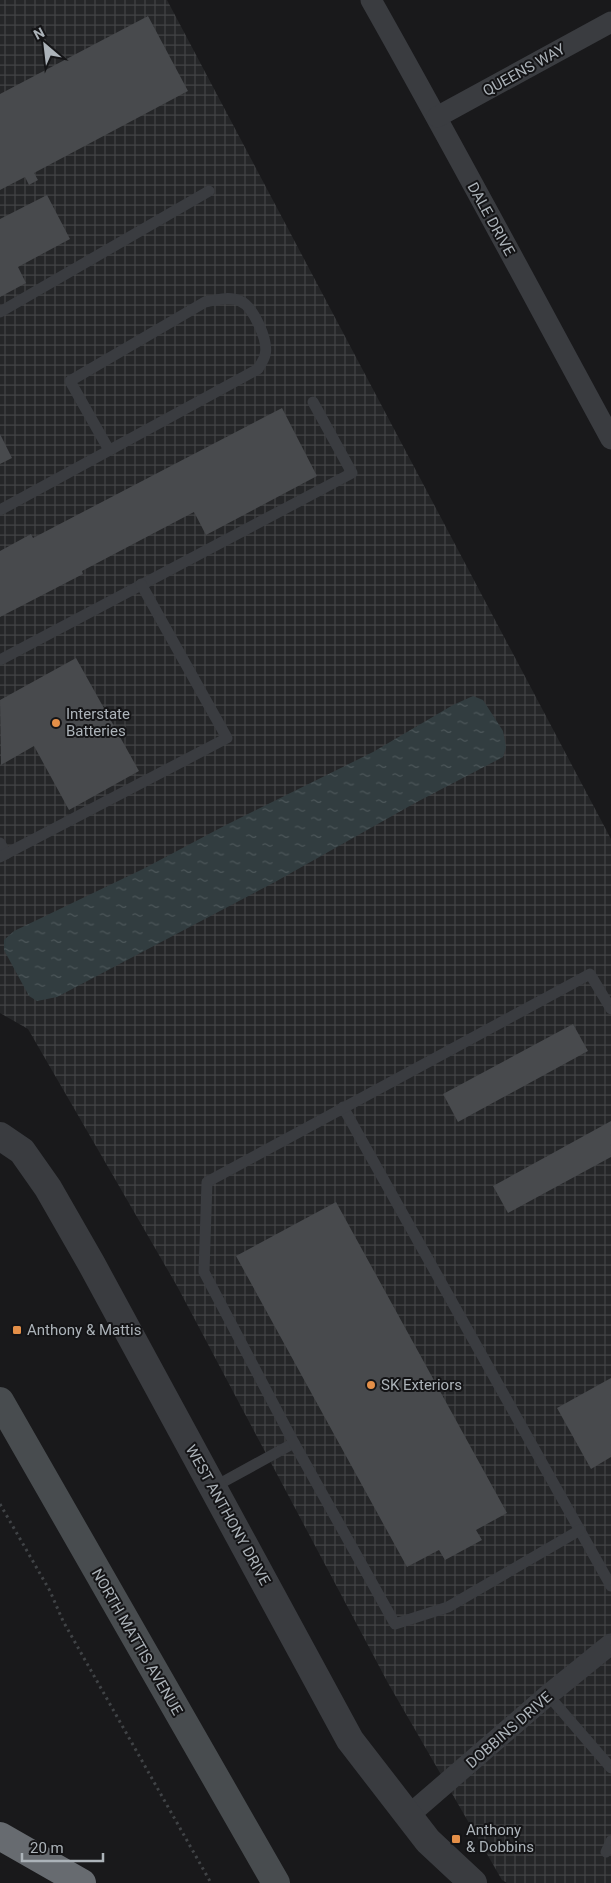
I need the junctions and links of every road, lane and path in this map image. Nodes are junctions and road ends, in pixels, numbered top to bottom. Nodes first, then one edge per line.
1 (371, 0) edge
2 (611, 22) edge
3 (438, 117) junction
4 (209, 191) dead end
5 (0, 312) edge
6 (313, 402) dead end
7 (611, 438) edge
8 (109, 450) junction
9 (0, 510) edge
10 (141, 584) junction
11 (0, 660) edge
12 (0, 843) edge
13 (3, 856) edge
14 (611, 1009) edge
15 (343, 1107) junction
16 (0, 1136) edge
17 (0, 1401) edge
18 (294, 1443) junction
19 (212, 1488) junction
20 (0, 1504) edge
21 (580, 1530) junction
22 (611, 1586) edge
23 (611, 1644) edge
24 (548, 1695) junction
25 (611, 1768) edge
26 (408, 1816) junction
27 (0, 1836) edge
28 (611, 1841) edge
29 (606, 1852) dead end
30 (82, 1883) edge
31 (211, 1883) edge
32 (276, 1883) edge
33 (474, 1883) edge

1 - 3 street, DALE DRIVE
2 - 3 street, QUEENS WAY
3 - 7 street, DALE DRIVE
4 - 5 lane
6 - 10 lane
8 - 8 lane
8 - 9 lane
10 - 11 lane
10 - 13 lane
12 - 13 lane
14 - 15 lane
15 - 18 lane
15 - 21 lane
16 - 19 street, WEST ANTHONY DRIVE
17 - 32 main road, NORTH MATTIS AVENUE
18 - 19 lane
18 - 21 lane
19 - 26 street, WEST ANTHONY DRIVE
20 - 31 path
21 - 22 lane
23 - 24 street, DOBBINS DRIVE
24 - 25 lane
24 - 26 street, DOBBINS DRIVE
26 - 33 street, WEST ANTHONY DRIVE
27 - 30 highway
28 - 29 lane

